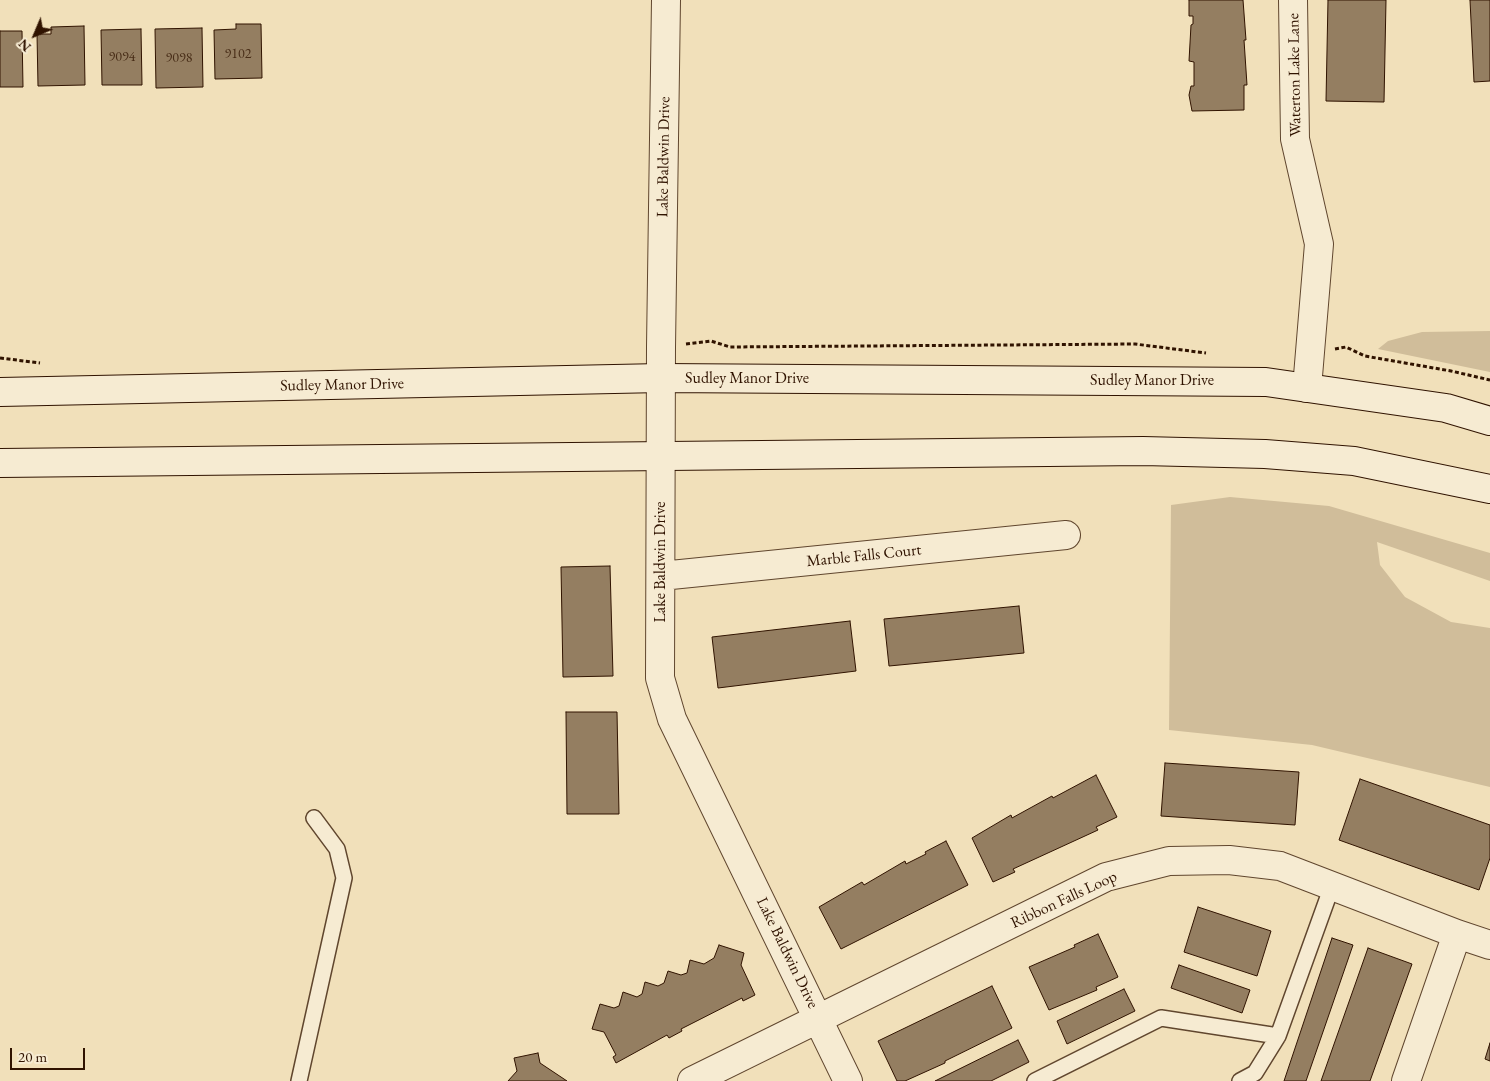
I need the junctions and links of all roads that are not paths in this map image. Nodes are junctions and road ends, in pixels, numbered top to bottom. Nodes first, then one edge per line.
1 (666, 0) edge
2 (1294, 0) edge
3 (661, 378) junction
4 (1307, 388) junction
5 (0, 392) edge
6 (1490, 421) edge
7 (660, 456) junction
8 (0, 463) edge
9 (1490, 489) edge
10 (1066, 535) dead end
11 (661, 576) junction
12 (314, 818) dead end
13 (1332, 886) junction
14 (1457, 934) junction
15 (1490, 945) edge
16 (819, 1020) junction
17 (1278, 1036) junction
18 (299, 1081) edge
19 (692, 1081) edge
20 (848, 1081) edge
21 (1035, 1081) edge
22 (1240, 1081) edge
23 (1406, 1081) edge

1 - 3 main road, Lake Baldwin Drive
2 - 4 main road, Waterton Lake Lane
3 - 4 main road, Sudley Manor Drive
3 - 5 main road, Sudley Manor Drive
3 - 7 main road, Lake Baldwin Drive
4 - 6 main road, Sudley Manor Drive
7 - 8 main road
7 - 9 main road
7 - 11 main road, Lake Baldwin Drive
10 - 11 main road, Marble Falls Court
11 - 16 main road, Lake Baldwin Drive
12 - 18 lane
13 - 14 main road, Ribbon Falls Loop
13 - 16 main road, Ribbon Falls Loop
13 - 17 lane
14 - 15 main road, Ribbon Falls Loop
14 - 23 main road
16 - 19 main road, Ribbon Falls Loop
16 - 20 main road, Lake Baldwin Drive
17 - 21 lane
17 - 22 lane

